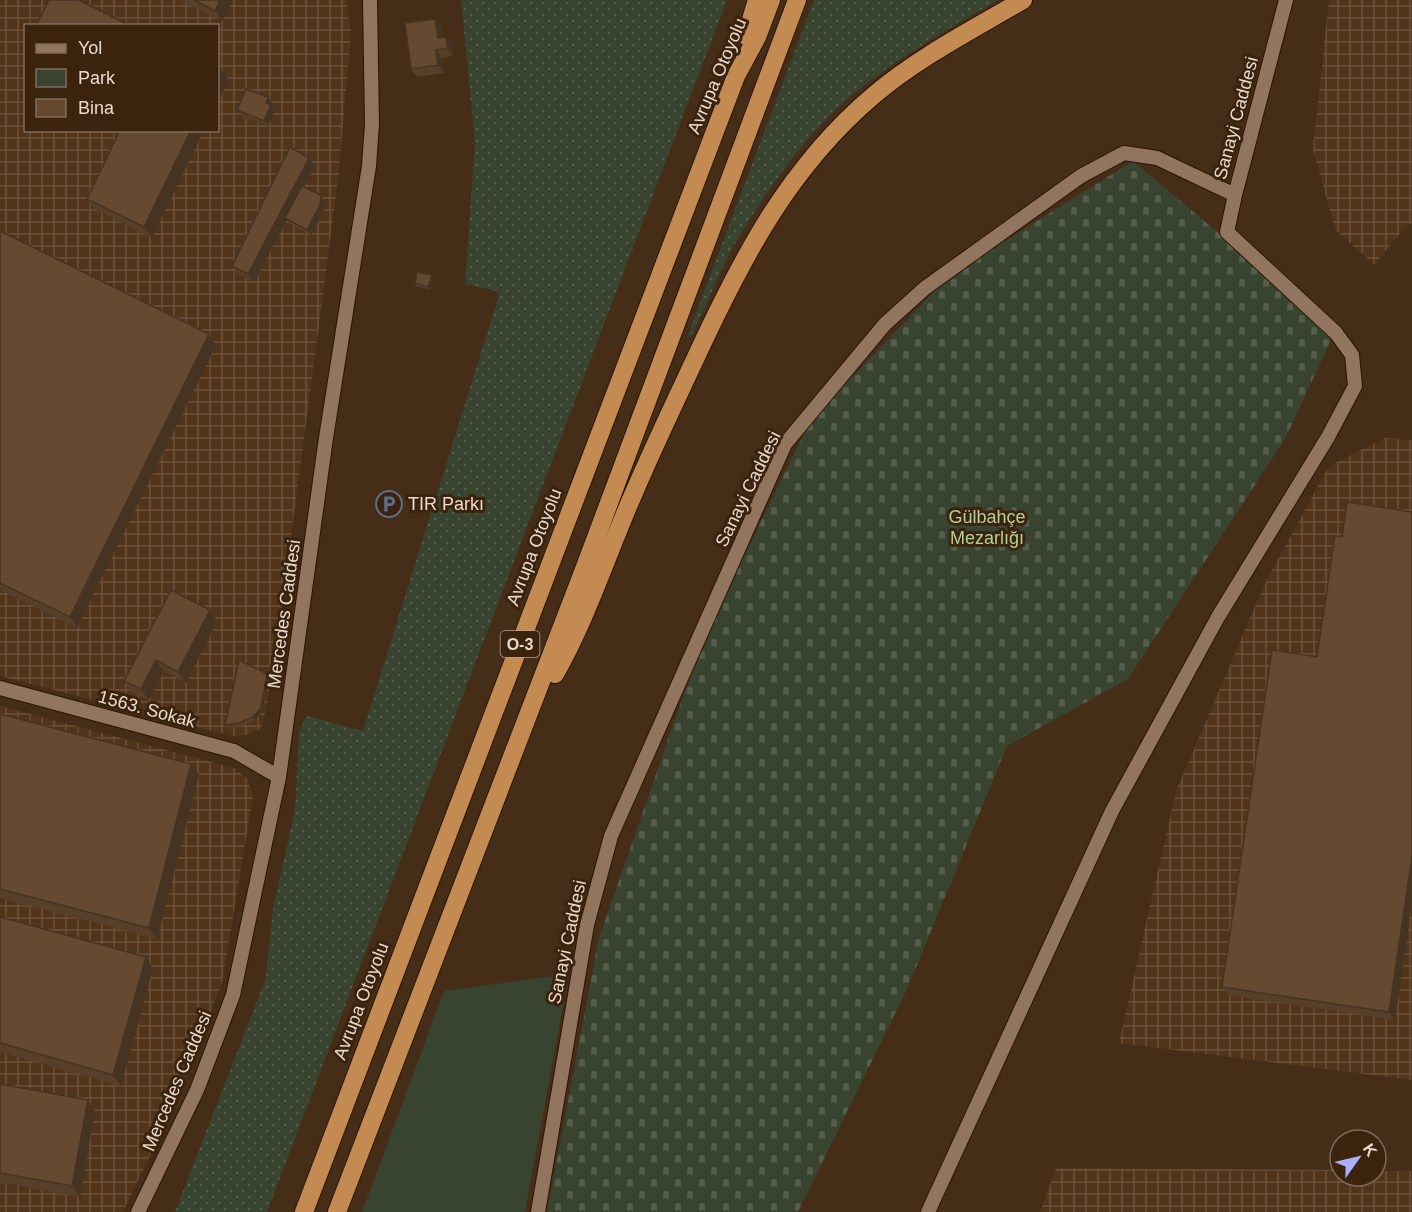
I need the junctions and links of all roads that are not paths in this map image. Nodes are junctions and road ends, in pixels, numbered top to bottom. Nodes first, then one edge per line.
1 (370, 0) edge
2 (757, 0) edge
3 (771, 0) edge
4 (797, 0) edge
5 (1023, 0) edge
6 (1286, 0) edge
7 (736, 76) junction
8 (1235, 195) junction
9 (0, 688) edge
10 (529, 713) junction
11 (279, 777) junction
12 (138, 1212) edge
13 (304, 1212) edge
14 (337, 1212) edge
15 (538, 1212) edge
16 (928, 1212) edge

1 - 11 street, Mercedes Caddesi
2 - 7 highway
3 - 7 highway, Avrupa Otoyolu / O-3
4 - 10 highway, O-3
5 - 10 highway
6 - 8 street, Sanayi Caddesi
7 - 13 highway, Avrupa Otoyolu / O-3
8 - 15 street, Sanayi Caddesi
8 - 16 street
9 - 11 street, 1563. Sokak
10 - 14 highway, O-3
11 - 12 street, Mercedes Caddesi

